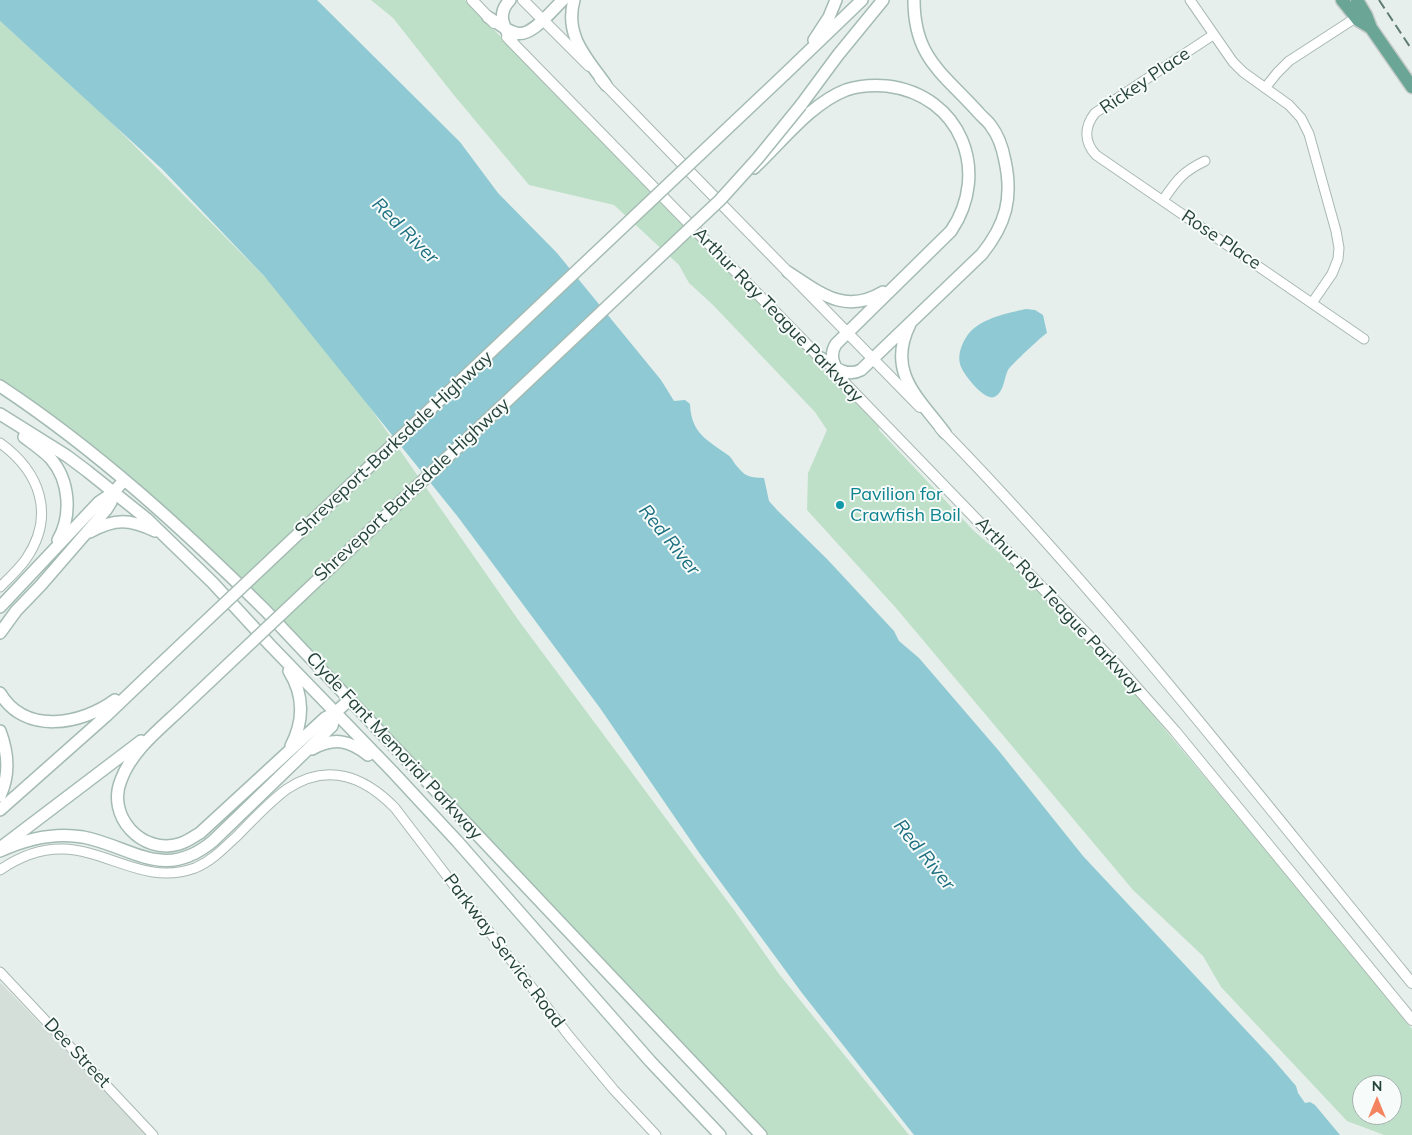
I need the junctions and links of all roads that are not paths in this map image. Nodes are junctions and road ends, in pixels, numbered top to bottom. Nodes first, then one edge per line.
1 (472, 0) edge
2 (510, 0) edge
3 (523, 0) edge
4 (563, 0) edge
5 (574, 0) edge
6 (836, 0) edge
7 (862, 0) edge
8 (883, 0) edge
9 (914, 0) edge
10 (1190, 0) edge
11 (1342, 0) edge
12 (1357, 0) edge
13 (1361, 15) junction
14 (488, 17) junction
15 (542, 20) junction
16 (504, 26) junction
17 (1213, 35) junction
18 (512, 41) junction
19 (789, 71) junction
20 (606, 85) junction
21 (1412, 87) edge
22 (1265, 88) junction
23 (1087, 134) joint
24 (1206, 161) dead end
25 (720, 200) junction
26 (1163, 200) junction
27 (788, 272) junction
28 (902, 277) junction
29 (1312, 303) junction
30 (912, 319) junction
31 (847, 332) junction
32 (1364, 339) dead end
33 (820, 358) junction
34 (872, 358) junction
35 (836, 368) junction
36 (844, 382) junction
37 (0, 386) edge
38 (0, 414) edge
39 (0, 420) edge
40 (945, 433) junction
41 (0, 442) edge
42 (124, 480) junction
43 (114, 492) junction
44 (84, 535) junction
45 (172, 543) junction
46 (51, 552) junction
47 (0, 587) edge
48 (0, 607) edge
49 (0, 633) edge
50 (270, 646) junction
51 (152, 672) junction
52 (0, 693) edge
53 (349, 700) junction
54 (183, 707) junction
55 (335, 713) junction
56 (0, 731) edge
57 (288, 751) junction
58 (304, 754) junction
59 (393, 772) junction
60 (0, 796) edge
61 (0, 810) edge
62 (0, 849) edge
63 (0, 870) edge
64 (0, 972) edge
65 (1412, 983) edge
66 (1412, 1020) edge
67 (153, 1135) edge
68 (656, 1135) edge
69 (720, 1135) edge
70 (761, 1135) edge

1 - 14 street, Arthur Ray Teague Parkway
2 - 16 main road
3 - 15 street, Arthur Ray Teague Parkway
4 - 15 main road
5 - 20 main road
6 - 19 main road
7 - 19 main road
8 - 25 main road, Shreveport Barksdale Highway, bridge
9 - 30 main road
10 - 17 street
11 - 13 main road
12 - 13 main road
13 - 21 main road
13 - 22 street
14 - 16 main road
14 - 18 street, Arthur Ray Teague Parkway
15 - 16 main road
15 - 20 street, Arthur Ray Teague Parkway
16 - 18 main road
17 - 22 street
17 - 23 street, Rickey Place
18 - 33 street, Arthur Ray Teague Parkway
19 - 51 main road, Shreveport-Barksdale Highway, bridge
20 - 27 street, Arthur Ray Teague Parkway
22 - 29 street
23 - 26 street, Rose Place
24 - 26 street
25 - 28 main road, bridge
25 - 54 main road, Shreveport Barksdale Highway, bridge
26 - 29 street, Rose Place
27 - 28 main road
27 - 31 street, Arthur Ray Teague Parkway
28 - 31 main road
29 - 32 street, Rose Place
30 - 34 main road
30 - 40 main road
31 - 34 street, Arthur Ray Teague Parkway
31 - 35 main road
33 - 35 main road
33 - 36 street, Arthur Ray Teague Parkway
34 - 35 main road
34 - 40 street, Arthur Ray Teague Parkway
35 - 36 main road
36 - 66 street, Arthur Ray Teague Parkway
37 - 42 main road, Clyde Fant Memorial Parkway
38 - 43 main road, Clyde Fant Memorial Parkway
39 - 46 main road
40 - 65 street, Arthur Ray Teague Parkway
41 - 47 street
42 - 43 main road
42 - 53 main road, Clyde Fant Memorial Parkway
43 - 44 main road
43 - 45 main road, Clyde Fant Memorial Parkway
43 - 46 main road
44 - 45 main road
44 - 49 main road
45 - 50 main road, Clyde Fant Memorial Parkway
46 - 48 main road
50 - 55 main road, Clyde Fant Memorial Parkway
50 - 57 main road
51 - 52 main road
51 - 61 main road, Shreveport-Barksdale Highway
53 - 55 main road
53 - 70 main road, Clyde Fant Memorial Parkway
54 - 57 main road
54 - 62 main road, Shreveport Barksdale Highway
55 - 57 main road
55 - 58 main road
55 - 59 main road, Clyde Fant Memorial Parkway
56 - 60 main road
58 - 59 main road
58 - 62 main road
59 - 69 main road, Clyde Fant Memorial Parkway
63 - 68 street, Parkway Service Road
64 - 67 street, Dee Street

